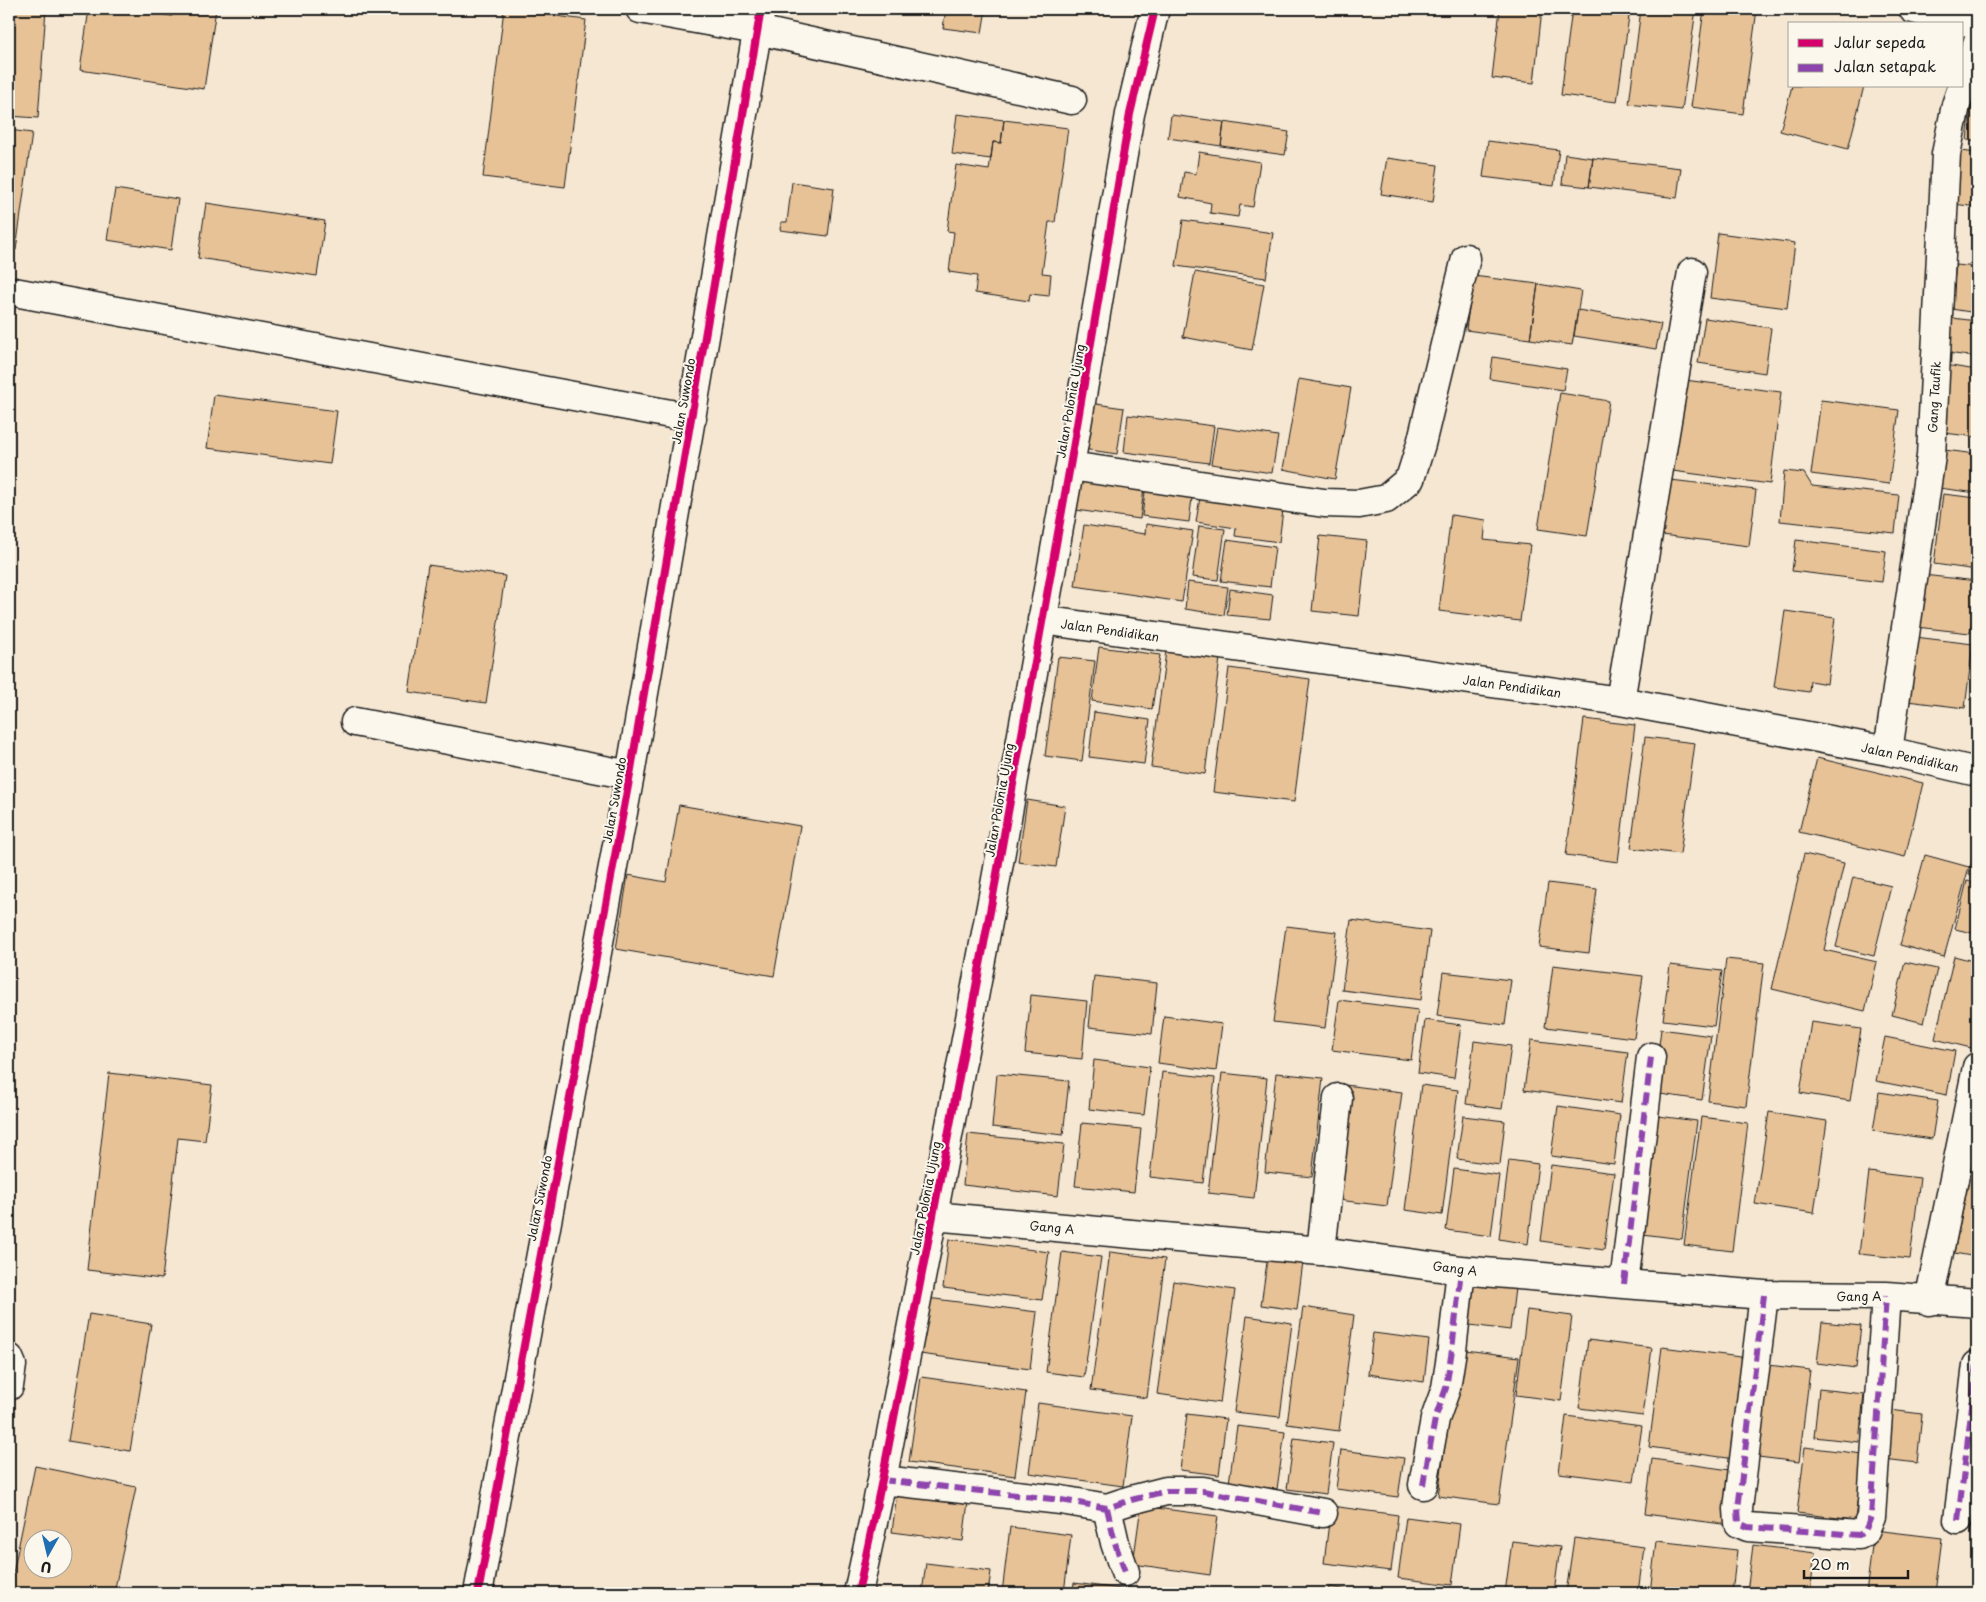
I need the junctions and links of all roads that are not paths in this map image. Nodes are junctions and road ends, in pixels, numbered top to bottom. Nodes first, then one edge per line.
1 (640, 9) edge
2 (1155, 9) edge
3 (1913, 9) edge
4 (759, 20) edge
5 (1977, 25) edge
6 (1977, 44) edge
7 (1964, 82) edge
8 (1962, 88) edge
9 (1072, 100) dead end
10 (1466, 258) dead end
11 (1692, 272) dead end
12 (9, 291) edge
13 (692, 418) junction
14 (1070, 466) junction
15 (1042, 620) junction
16 (1620, 701) junction
17 (355, 722) dead end
18 (1888, 751) junction
19 (1977, 772) edge
20 (630, 775) junction
21 (1651, 1057) dead end
22 (1977, 1067) edge
23 (1338, 1098) dead end
24 (933, 1216) junction
25 (1321, 1251) junction
26 (1461, 1270) junction
27 (1624, 1284) junction
28 (1764, 1295) junction
29 (1886, 1296) junction
30 (1929, 1300) junction
31 (1977, 1303) edge
32 (9, 1358) edge
33 (1977, 1365) edge
34 (9, 1386) edge
35 (882, 1480) junction
36 (1423, 1485) dead end
37 (1107, 1508) junction
38 (1323, 1513) dead end
39 (1958, 1520) dead end
40 (1125, 1572) dead end
41 (478, 1593) edge
42 (858, 1593) edge

1 - 4 street
2 - 14 street, Jalan Polonia Ujung
3 - 5 street
4 - 9 street
4 - 13 street, Jalan Suwondo
6 - 7 street, Gang Taufik
8 - 18 street, Gang Taufik
10 - 14 street
11 - 16 street
12 - 13 street
13 - 20 street, Jalan Suwondo
14 - 15 street, Jalan Polonia Ujung
15 - 16 street, Jalan Pendidikan
15 - 24 street, Jalan Polonia Ujung
16 - 18 street, Jalan Pendidikan
17 - 20 street
18 - 19 street, Jalan Pendidikan
20 - 41 street, Jalan Suwondo
21 - 27 street
22 - 30 street
23 - 25 street
24 - 25 street, Gang A
24 - 35 street, Jalan Polonia Ujung
25 - 26 street, Gang A
26 - 27 street, Gang A
26 - 36 street
27 - 28 street, Gang A
28 - 29 street, Gang A
28 - 29 street
29 - 30 street, Gang A
30 - 31 street, Gang A
32 - 34 street
33 - 39 street
35 - 37 street
35 - 42 street, Jalan Polonia Ujung
37 - 38 street
37 - 40 street

